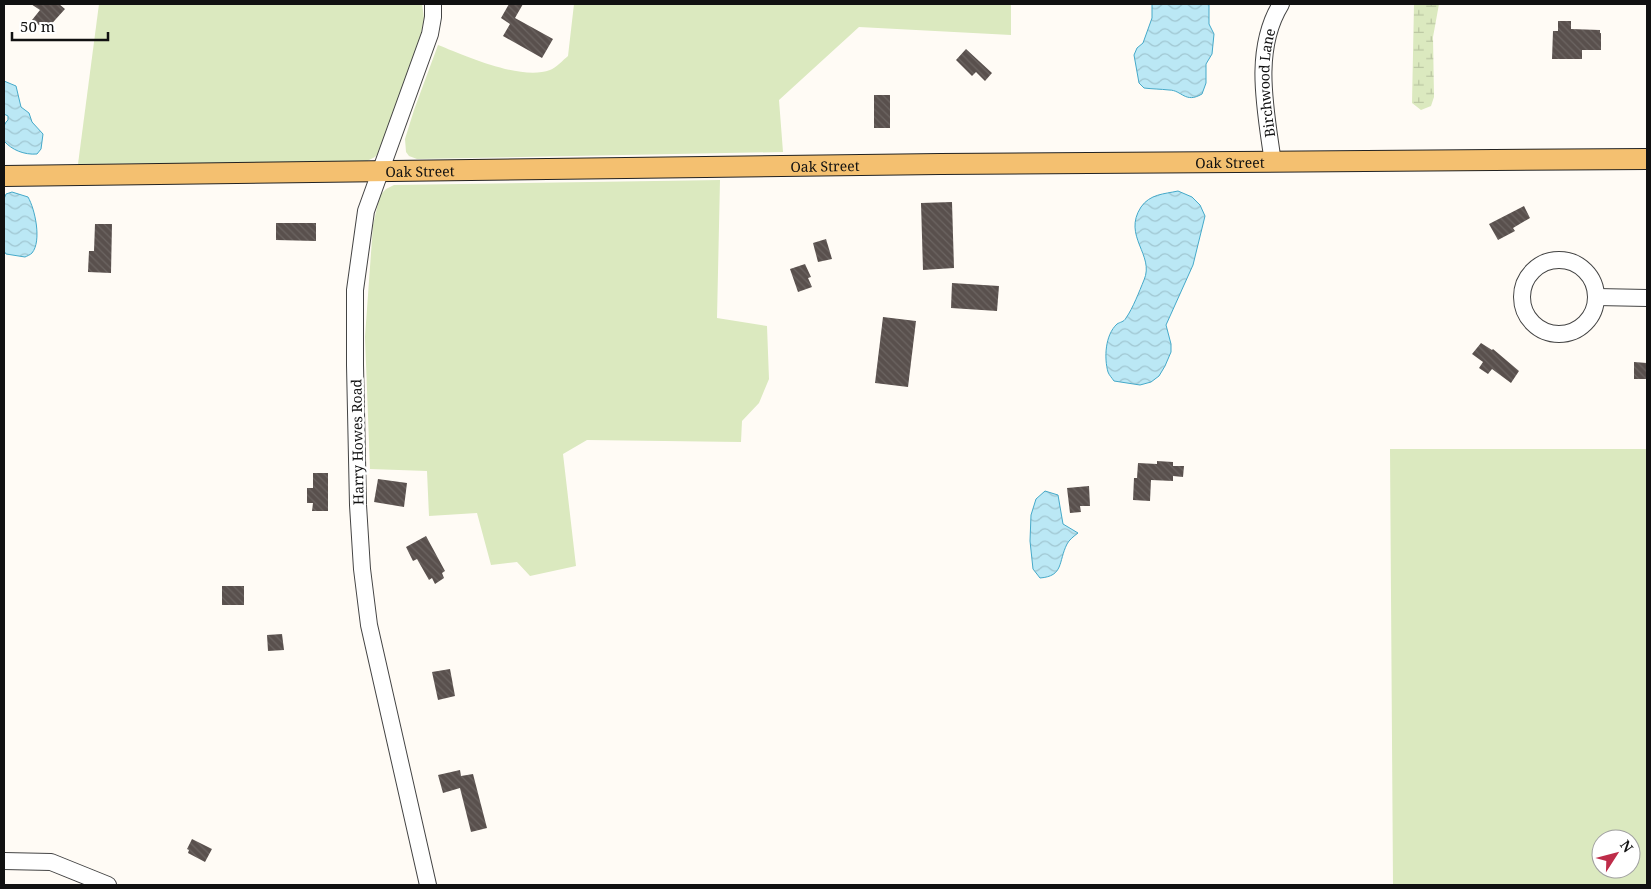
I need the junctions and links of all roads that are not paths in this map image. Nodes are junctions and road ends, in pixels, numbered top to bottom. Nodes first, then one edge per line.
1 (433, 4) edge
2 (1281, 4) edge
3 (1647, 159) edge
4 (1273, 163) junction
5 (380, 172) junction
6 (4, 176) edge
7 (1597, 297) junction
8 (1647, 298) edge
9 (4, 861) edge
10 (108, 885) edge
11 (428, 885) edge

1 - 5 street, Harry Howes Road
2 - 4 street, Birchwood Lane
3 - 4 main road, Oak Street
4 - 5 main road, Oak Street
5 - 6 main road, Oak Street
5 - 11 street, Harry Howes Road
7 - 7 street
7 - 8 street
9 - 10 street

